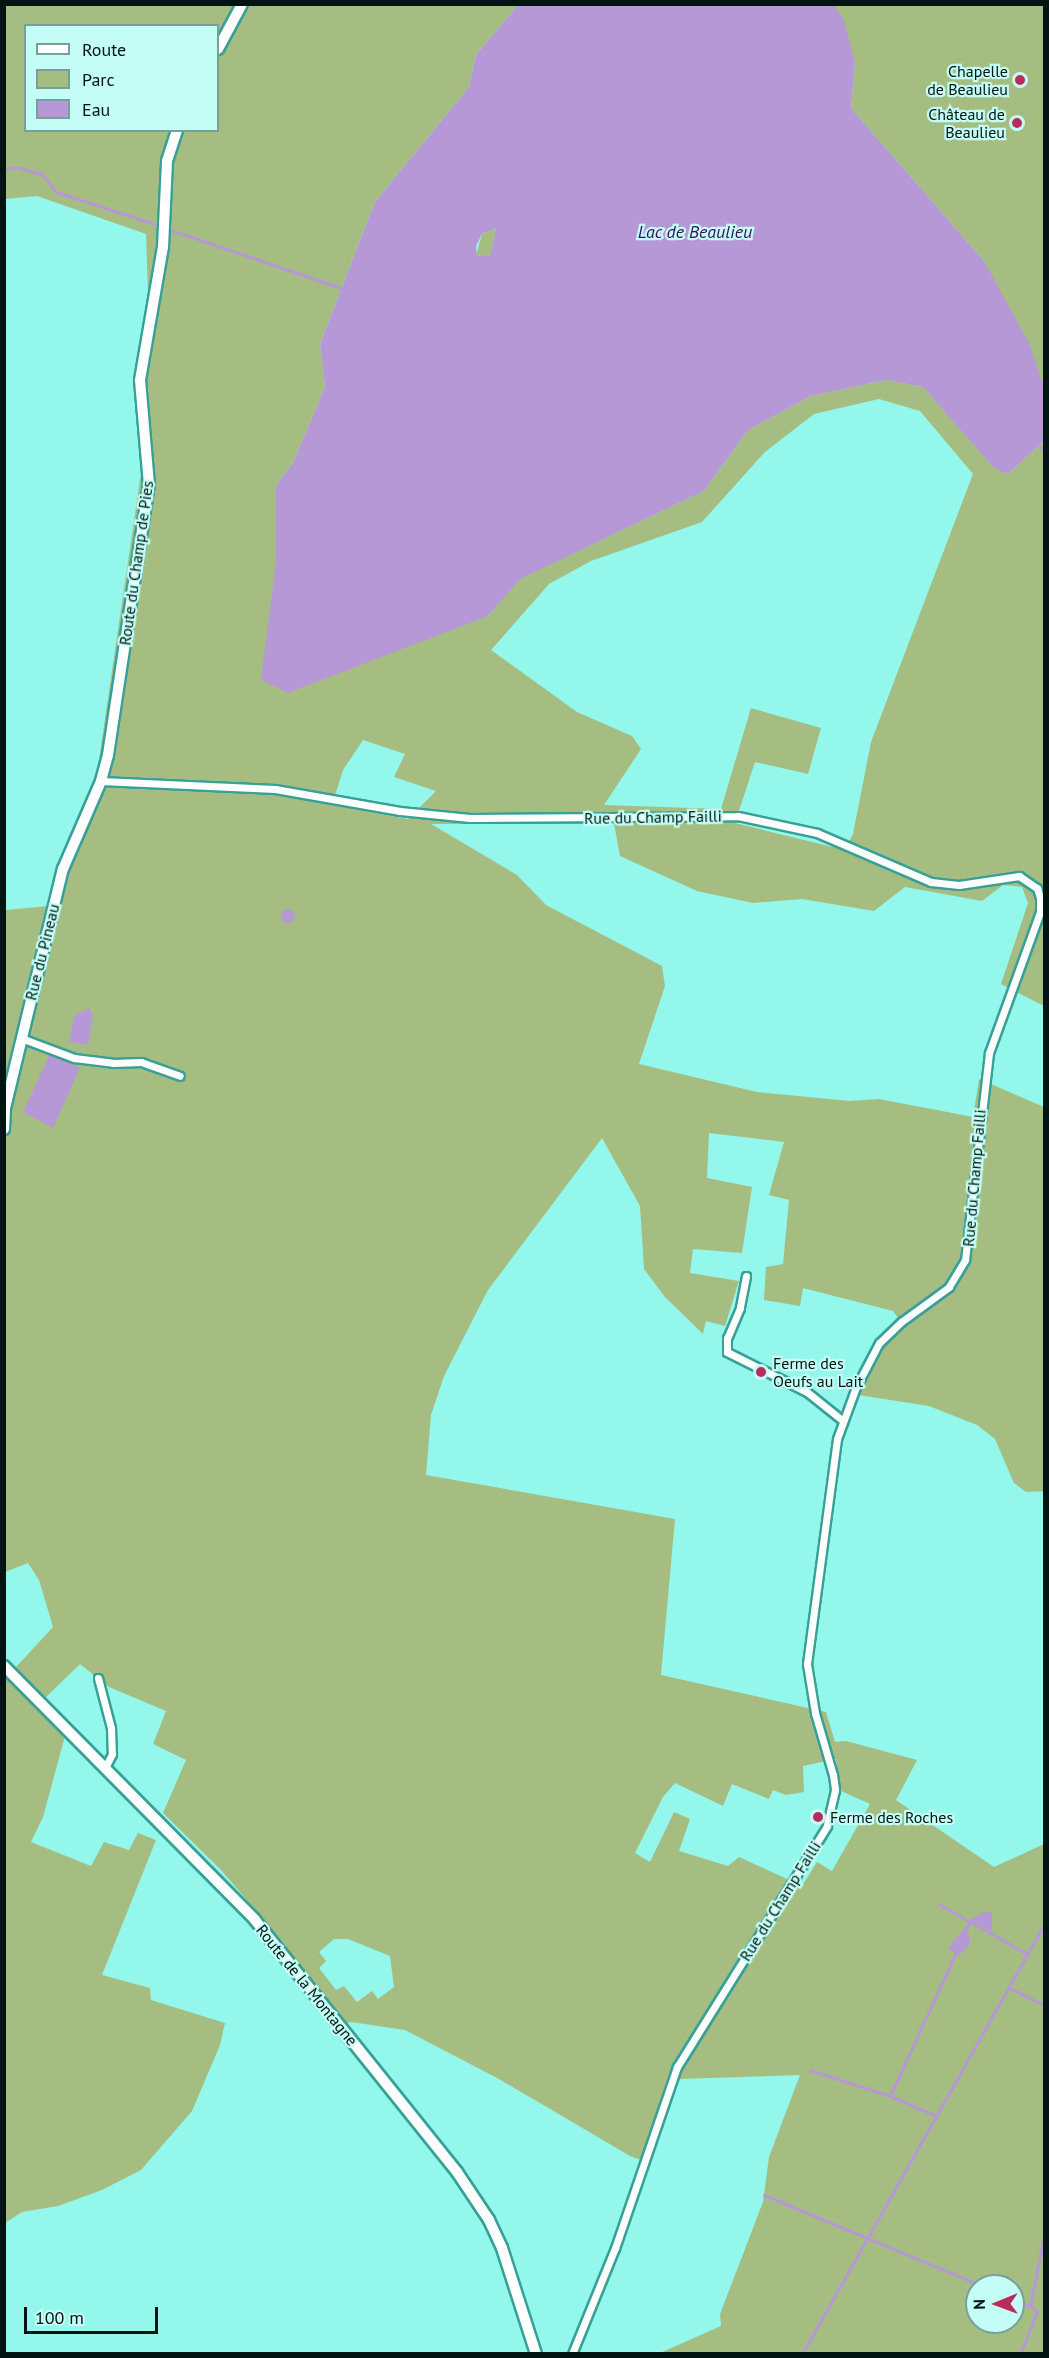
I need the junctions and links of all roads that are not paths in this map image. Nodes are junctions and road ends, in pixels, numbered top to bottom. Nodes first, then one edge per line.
1 (242, 4) edge
2 (219, 47) edge
3 (176, 132) edge
4 (101, 781) junction
5 (21, 1038) junction
6 (180, 1076) dead end
7 (4, 1129) edge
8 (746, 1276) dead end
9 (842, 1420) junction
10 (4, 1666) edge
11 (98, 1678) dead end
12 (106, 1766) junction
13 (536, 2354) edge
14 (572, 2354) edge

1 - 2 street
3 - 4 street, Route du Champ de Pies
4 - 5 street, Rue du Pineau
4 - 9 street, Rue du Champ Failli
5 - 6 street
5 - 7 street, Rue du Pineau
8 - 9 street
9 - 14 street, Rue du Champ Failli
10 - 12 street, Route de la Montagne
11 - 12 street
12 - 13 street, Route de la Montagne

